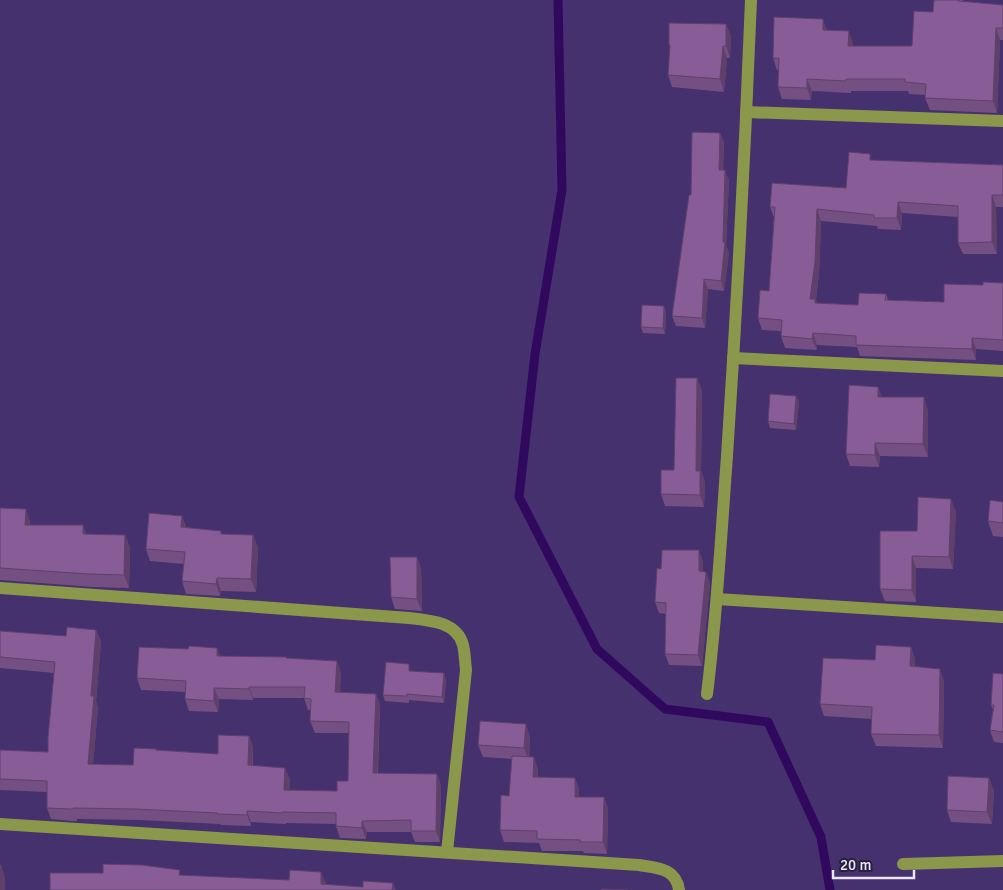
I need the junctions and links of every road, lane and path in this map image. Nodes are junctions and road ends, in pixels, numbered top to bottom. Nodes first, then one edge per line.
1 (751, 0) edge
2 (746, 112) junction
3 (1003, 121) edge
4 (734, 358) junction
5 (1003, 371) edge
6 (0, 588) edge
7 (717, 599) junction
8 (1003, 617) edge
9 (707, 694) dead end
10 (0, 824) edge
11 (447, 852) junction
12 (1003, 861) edge
13 (904, 864) dead end
14 (679, 890) edge

1 - 2 street
2 - 3 street
2 - 4 street
4 - 5 street
4 - 7 street
6 - 11 street
7 - 8 street
7 - 9 street
10 - 11 street
11 - 14 street
12 - 13 street

